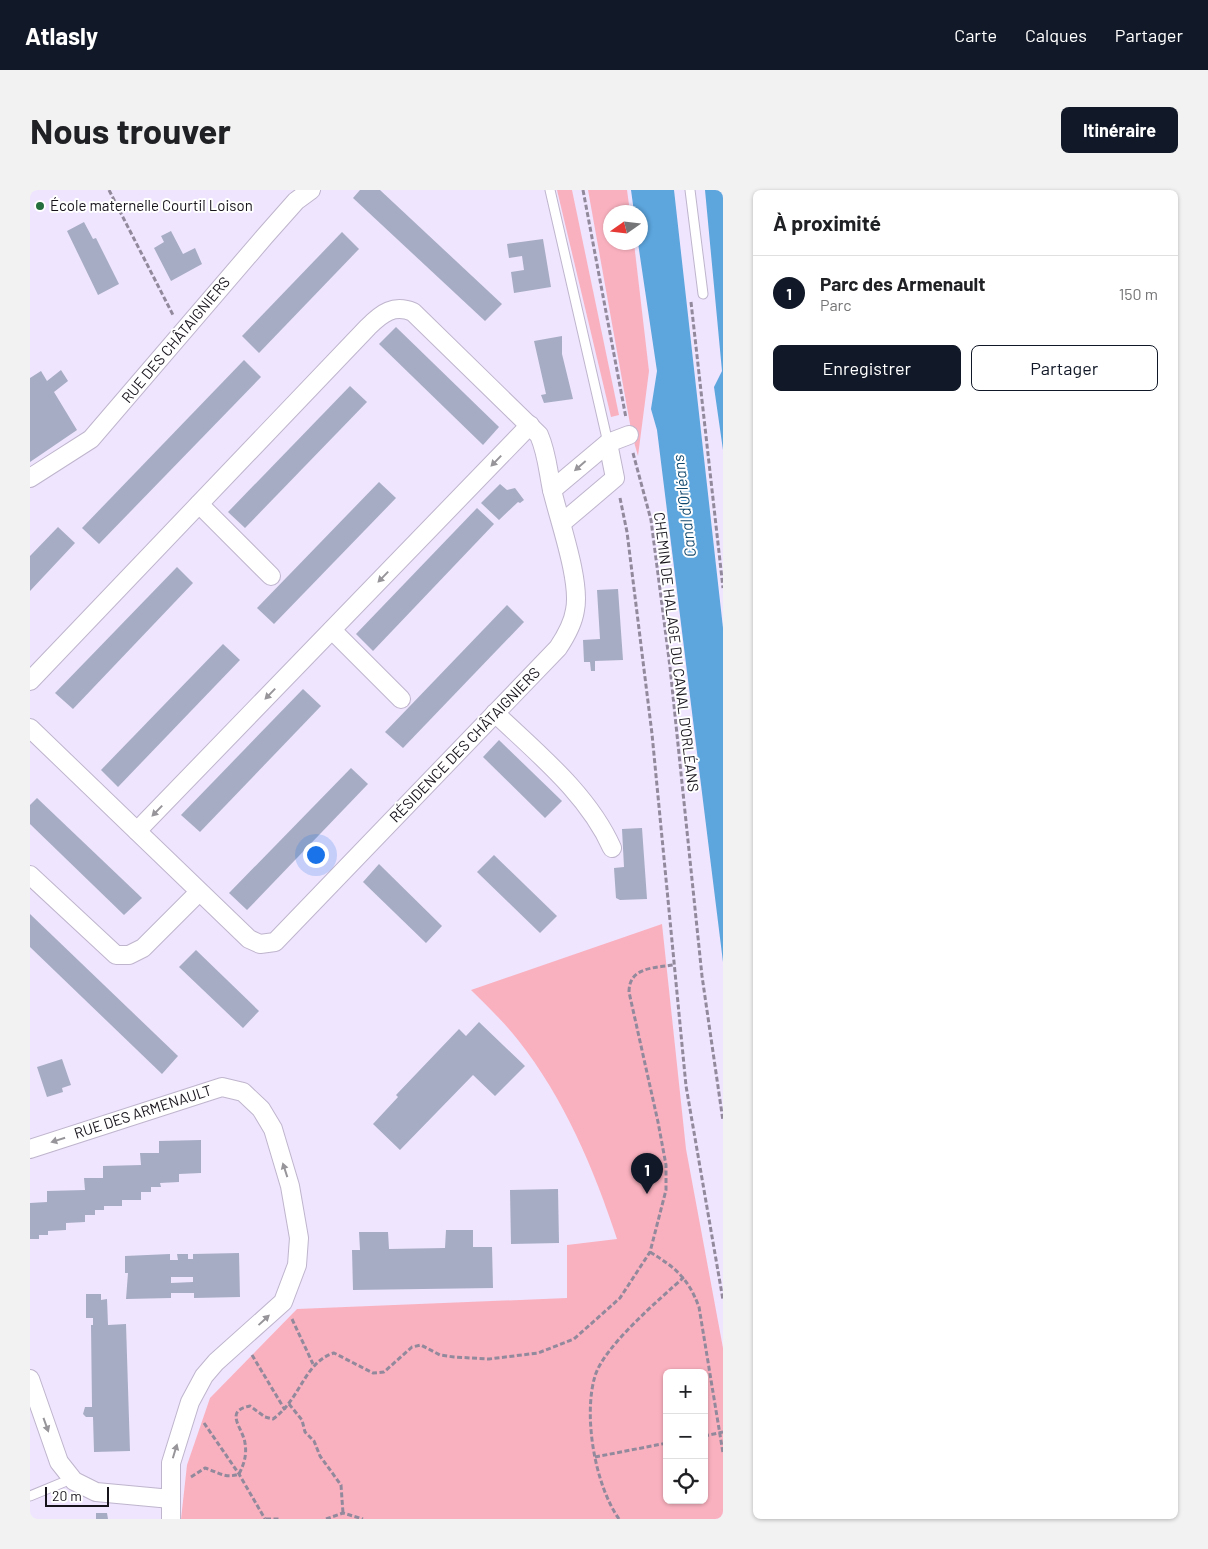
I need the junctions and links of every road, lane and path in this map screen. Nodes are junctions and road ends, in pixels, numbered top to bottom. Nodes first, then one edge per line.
1 (109, 190) edge
2 (311, 190) edge
3 (550, 190) edge
4 (583, 190) edge
5 (690, 190) edge
6 (703, 294) dead end
7 (690, 299) dead end
8 (183, 333) junction
9 (530, 426) junction
10 (629, 435) junction
11 (608, 443) junction
12 (30, 478) edge
13 (615, 478) junction
14 (552, 490) junction
15 (199, 504) junction
16 (562, 523) junction
17 (271, 576) dead end
18 (723, 588) edge
19 (332, 630) junction
20 (30, 681) edge
21 (401, 699) dead end
22 (495, 713) junction
23 (30, 728) edge
24 (137, 832) junction
25 (612, 848) dead end
26 (30, 875) edge
27 (200, 892) junction
28 (673, 965) junction
29 (723, 1121) edge
30 (30, 1149) edge
31 (650, 1252) junction
32 (684, 1277) junction
33 (723, 1300) edge
34 (283, 1302) junction
35 (243, 1340) junction
36 (314, 1364) junction
37 (30, 1379) edge
38 (190, 1402) junction
39 (289, 1404) junction
40 (285, 1410) junction
41 (721, 1433) edge
42 (708, 1435) edge
43 (663, 1444) edge
44 (723, 1453) edge
45 (594, 1456) junction
46 (239, 1474) junction
47 (70, 1476) junction
48 (187, 1482) dead end
49 (30, 1496) edge
50 (171, 1499) junction
51 (343, 1513) junction
52 (171, 1519) edge
53 (265, 1519) edge
54 (280, 1519) edge
55 (326, 1519) edge
56 (363, 1519) edge
57 (619, 1519) edge

1 - 8 path
2 - 8 street, RUE DES CHÂTAIGNIERS
3 - 11 lane
4 - 10 path, CHEMIN DE HALAGE DU CANAL D'ORLÉANS
5 - 6 lane
7 - 18 path
8 - 12 street, RUE DES CHÂTAIGNIERS
9 - 14 street, RÉSIDENCE DES CHÂTAIGNIERS
9 - 15 street, RÉSIDENCE DES CHÂTAIGNIERS
9 -> 19 street
10 - 11 street
10 - 29 path, CHEMIN DE HALAGE DU CANAL D'ORLÉANS
11 - 13 street
11 -> 14 street
13 - 16 street
13 - 28 path
14 - 16 street, RÉSIDENCE DES CHÂTAIGNIERS
15 - 17 street
15 - 20 street, RÉSIDENCE DES CHÂTAIGNIERS
16 - 22 street, RÉSIDENCE DES CHÂTAIGNIERS
19 - 21 street
19 -> 24 street
22 - 25 street
22 - 27 street, RÉSIDENCE DES CHÂTAIGNIERS
23 - 24 street, RÉSIDENCE DES CHÂTAIGNIERS
24 - 27 street, RÉSIDENCE DES CHÂTAIGNIERS
26 - 27 street
28 - 31 path
28 - 33 path
34 -> 30 street, RUE DES ARMENAULT
31 - 32 path
31 - 36 path
32 - 41 path
32 - 45 path
35 -> 34 street, RUE DES ARMENAULT
34 - 36 path
35 - 38 street, RUE DES ARMENAULT
35 - 40 path
36 - 39 path
37 -> 47 street
38 - 46 path
50 -> 38 street, RUE DES ARMENAULT
39 - 40 path
39 - 51 path
40 - 46 path
41 - 42 path
41 - 44 path
43 - 45 path
45 - 57 path
46 - 48 path
46 - 53 path
47 - 49 lane
47 - 50 street
50 - 52 street, RUE DES ARMENAULT
51 - 55 path
51 - 56 path
53 - 54 path

